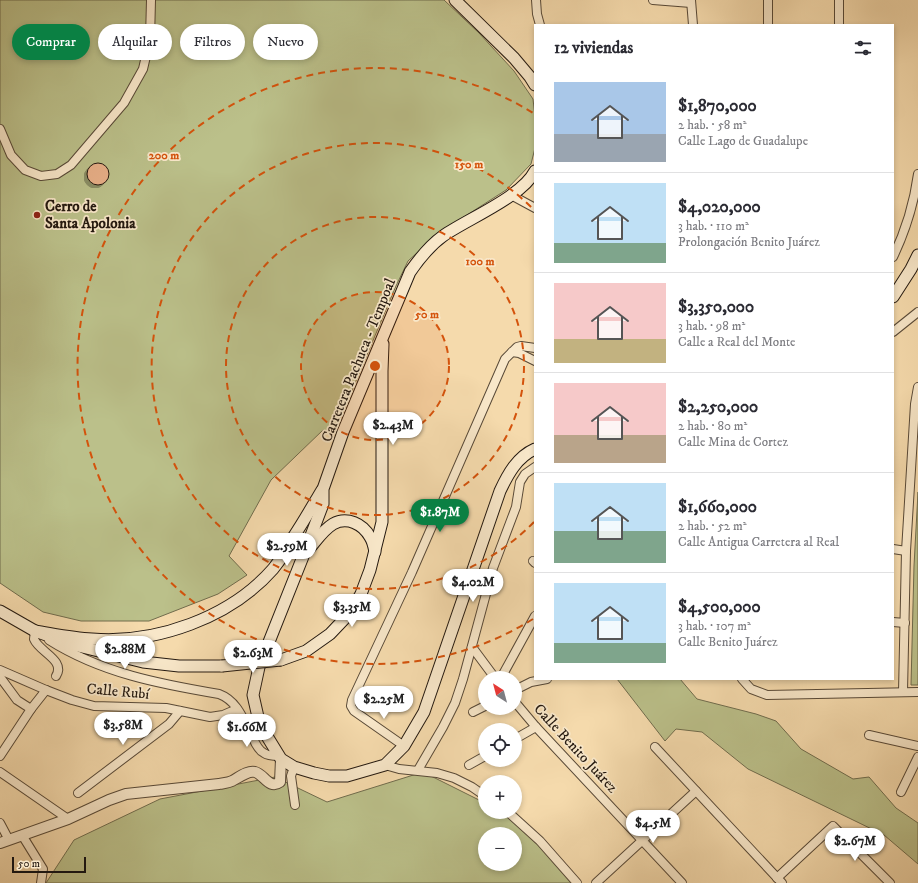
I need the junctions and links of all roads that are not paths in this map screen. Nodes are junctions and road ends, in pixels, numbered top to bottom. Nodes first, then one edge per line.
1 (151, 0) edge
2 (456, 0) edge
3 (536, 0) edge
4 (653, 0) edge
5 (768, 0) edge
6 (839, 0) edge
7 (691, 2) edge
8 (540, 24) edge
9 (692, 24) edge
10 (768, 24) edge
11 (839, 24) edge
12 (534, 83) edge
13 (0, 130) edge
14 (534, 173) edge
15 (918, 174) edge
16 (511, 195) junction
17 (534, 207) edge
18 (894, 255) edge
19 (918, 255) edge
20 (894, 295) edge
21 (918, 312) edge
22 (894, 331) edge
23 (383, 337) junction
24 (534, 348) edge
25 (512, 352) junction
26 (534, 360) edge
27 (918, 387) edge
28 (534, 449) edge
29 (534, 468) edge
30 (323, 489) junction
31 (894, 549) edge
32 (906, 550) junction
33 (375, 553) junction
34 (304, 554) junction
35 (0, 611) edge
36 (534, 618) edge
37 (894, 622) edge
38 (904, 623) junction
39 (35, 631) junction
40 (472, 647) junction
41 (0, 670) edge
42 (491, 671) edge
43 (505, 671) edge
44 (56, 676) dead end
45 (0, 677) edge
46 (542, 680) edge
47 (743, 680) edge
48 (522, 686) edge
49 (46, 690) junction
50 (903, 692) junction
51 (918, 692) edge
52 (31, 709) junction
53 (237, 709) junction
54 (478, 709) edge
55 (522, 710) edge
56 (180, 711) junction
57 (472, 712) dead end
58 (536, 727) junction
59 (522, 734) edge
60 (869, 735) dead end
61 (404, 746) junction
62 (918, 746) edge
63 (655, 747) dead end
64 (0, 756) edge
65 (280, 757) junction
66 (918, 757) edge
67 (478, 760) edge
68 (385, 765) junction
69 (469, 765) dead end
70 (294, 767) junction
71 (418, 770) junction
72 (0, 772) edge
73 (478, 791) edge
74 (696, 791) junction
75 (900, 792) dead end
76 (78, 793) dead end
77 (295, 805) dead end
78 (68, 819) junction
79 (516, 819) edge
80 (0, 823) edge
81 (22, 835) junction
82 (642, 840) junction
83 (4, 841) edge
84 (779, 880) edge
85 (42, 883) edge
86 (577, 883) edge
87 (596, 883) edge
88 (682, 883) edge
89 (890, 883) edge

1 - 13 street
2 - 12 main road
3 - 8 street
4 - 7 street
5 - 10 street
6 - 11 street
7 - 9 street
14 - 16 main road, Carretera Pachuca - Tempoal
15 - 18 street
16 - 17 street
16 - 23 main road, Carretera Pachuca - Tempoal
19 - 20 main road
21 - 22 street
23 - 30 main road, Carretera Pachuca - Tempoal
23 - 33 main road
24 - 25 street
25 - 26 street
25 - 61 street
27 - 32 street
28 - 61 main road, Carretera Pachuca - Tempoal
29 - 40 street
30 - 34 main road, Carretera Pachuca - Tempoal
30 - 39 main road
31 - 32 street
32 - 38 street
33 - 34 main road
33 - 39 main road, bridge
34 - 65 main road, Carretera Pachuca - Tempoal
35 - 39 main road
36 - 43 street
37 - 38 street
38 - 50 street
39 - 44 street
39 - 53 street
40 - 42 street
40 - 71 street
41 - 49 street, Calle Rubí
45 - 52 street
46 - 48 street
47 - 50 street
49 - 52 street
49 - 56 street, Calle Rubí
50 - 51 street
52 - 64 street
53 - 56 street, Calle Rubí
53 - 65 street
54 - 57 street
55 - 58 street, Calle Benito Juárez
56 - 76 street
58 - 59 street
58 - 82 street, Calle Benito Juárez
60 - 62 street
61 - 68 main road, Carretera Pachuca - Tempoal
63 - 74 street
65 - 70 main road, Carretera Pachuca - Tempoal
65 - 78 street
66 - 75 street
67 - 69 street
68 - 70 main road, Carretera Pachuca - Tempoal
68 - 71 street
70 - 77 street
71 - 73 street
72 - 78 street
74 - 82 street
74 - 84 street
78 - 81 street
79 - 86 street
80 - 83 street
81 - 83 street
81 - 85 street
82 - 87 street
82 - 88 street, Calle Benito Juárez
84 - 89 street

